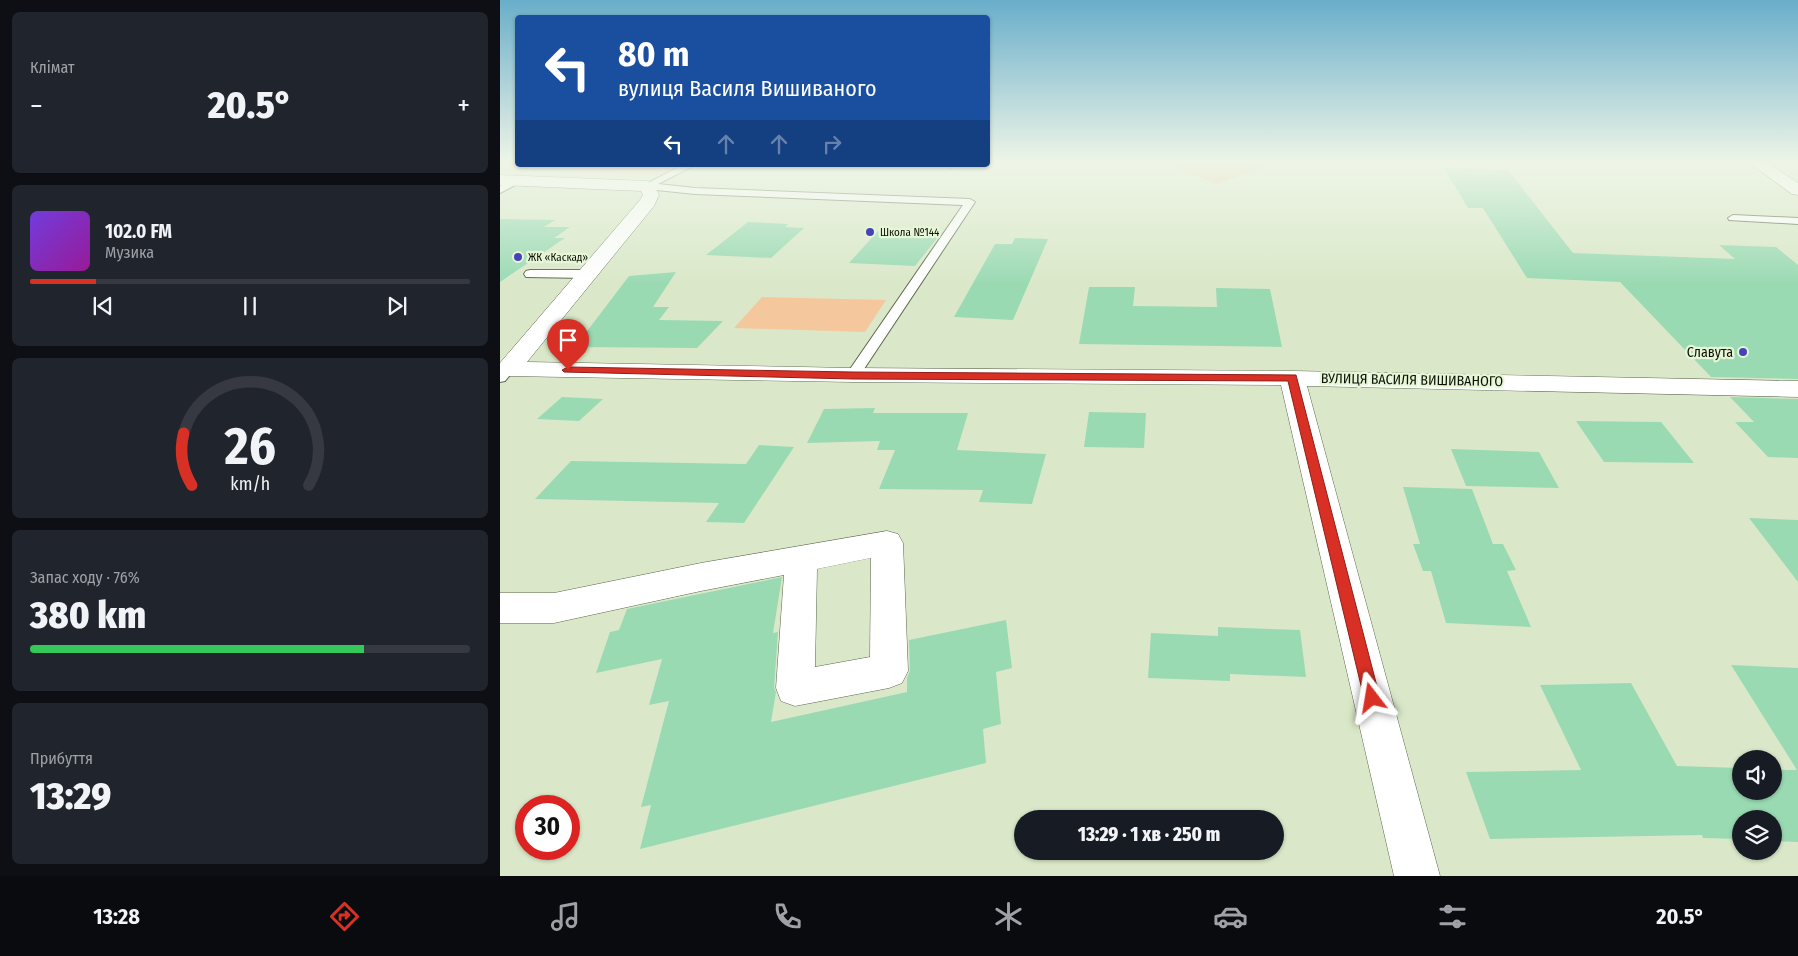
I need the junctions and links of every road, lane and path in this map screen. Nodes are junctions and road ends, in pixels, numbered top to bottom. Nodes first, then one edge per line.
1 (648, 202) edge
2 (967, 202) edge
3 (1733, 218) dead end
4 (1798, 222) edge
5 (530, 274) dead end
6 (588, 274) junction
7 (504, 373) edge
8 (853, 376) junction
9 (1292, 378) junction
10 (1798, 389) edge
11 (801, 560) dead end
12 (500, 608) edge
13 (1417, 876) edge

1 - 6 street, ВУЛИЦЯ ВАСИЛЯ ВИШИВАНОГО
2 - 8 lane
3 - 4 lane
5 - 6 lane
6 - 7 street, ВУЛИЦЯ ВАСИЛЯ ВИШИВАНОГО
7 - 8 street, ВУЛИЦЯ ВАСИЛЯ ВИШИВАНОГО
8 - 9 street, ВУЛИЦЯ ВАСИЛЯ ВИШИВАНОГО
9 - 10 street, ВУЛИЦЯ ВАСИЛЯ ВИШИВАНОГО
9 - 13 street
11 - 12 street

